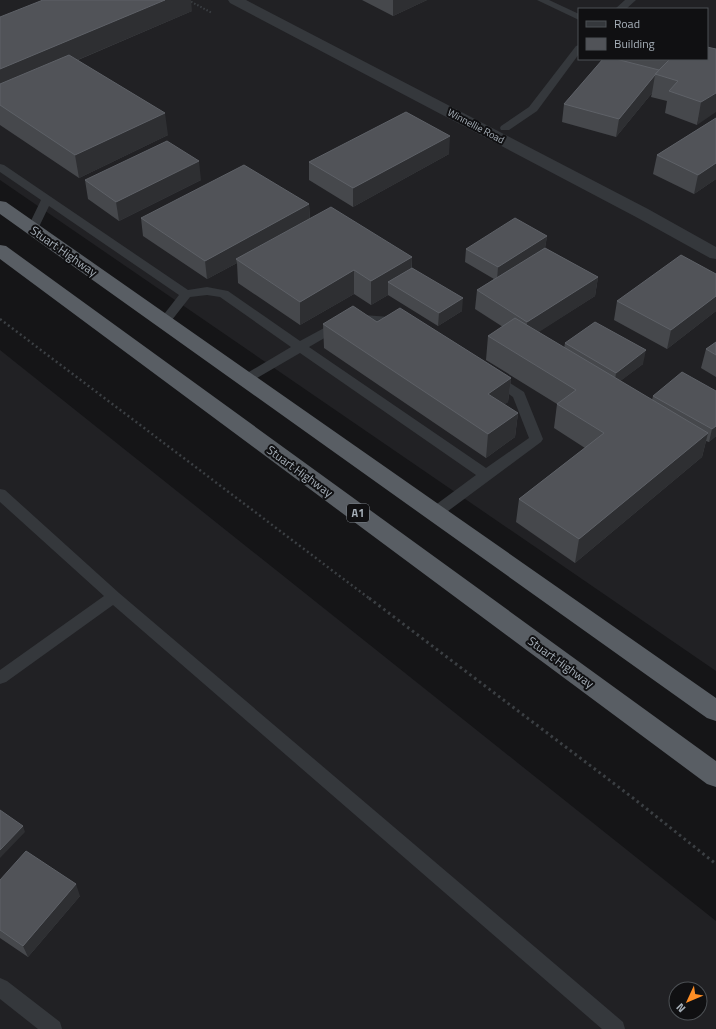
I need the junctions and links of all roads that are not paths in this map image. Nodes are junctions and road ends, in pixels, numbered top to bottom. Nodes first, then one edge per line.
1 (235, 0) edge
2 (258, 0) edge
3 (542, 0) edge
4 (631, 0) edge
5 (621, 8) edge
6 (578, 17) edge
7 (578, 49) edge
8 (505, 128) junction
9 (0, 167) edge
10 (47, 198) junction
11 (0, 206) edge
12 (33, 229) junction
13 (716, 238) edge
14 (0, 250) edge
15 (716, 254) edge
16 (186, 294) junction
17 (164, 322) junction
18 (408, 325) edge
19 (300, 347) junction
20 (486, 374) edge
21 (246, 379) junction
22 (486, 475) junction
23 (0, 494) edge
24 (435, 513) junction
25 (114, 597) junction
26 (0, 678) edge
27 (716, 711) edge
28 (716, 776) edge
29 (0, 987) edge
30 (53, 1029) edge
31 (616, 1029) edge

1 - 15 street, Winnellie Road
2 - 8 street, Winnellie Road
3 - 6 lane
4 - 5 lane
7 - 8 lane
8 - 13 street, Winnellie Road
9 - 10 lane
10 - 12 lane
10 - 16 lane
11 - 12 highway, Stuart Highway
12 - 17 highway, Stuart Highway
14 - 28 highway, Stuart Highway / A1
16 - 17 lane
16 - 19 lane
17 - 21 highway, Stuart Highway
18 - 19 lane
19 - 21 lane
19 - 22 lane
20 - 22 lane
21 - 24 highway, Stuart Highway
22 - 24 lane
23 - 25 lane
24 - 27 highway, Stuart Highway
25 - 26 lane
25 - 31 lane
29 - 30 lane

